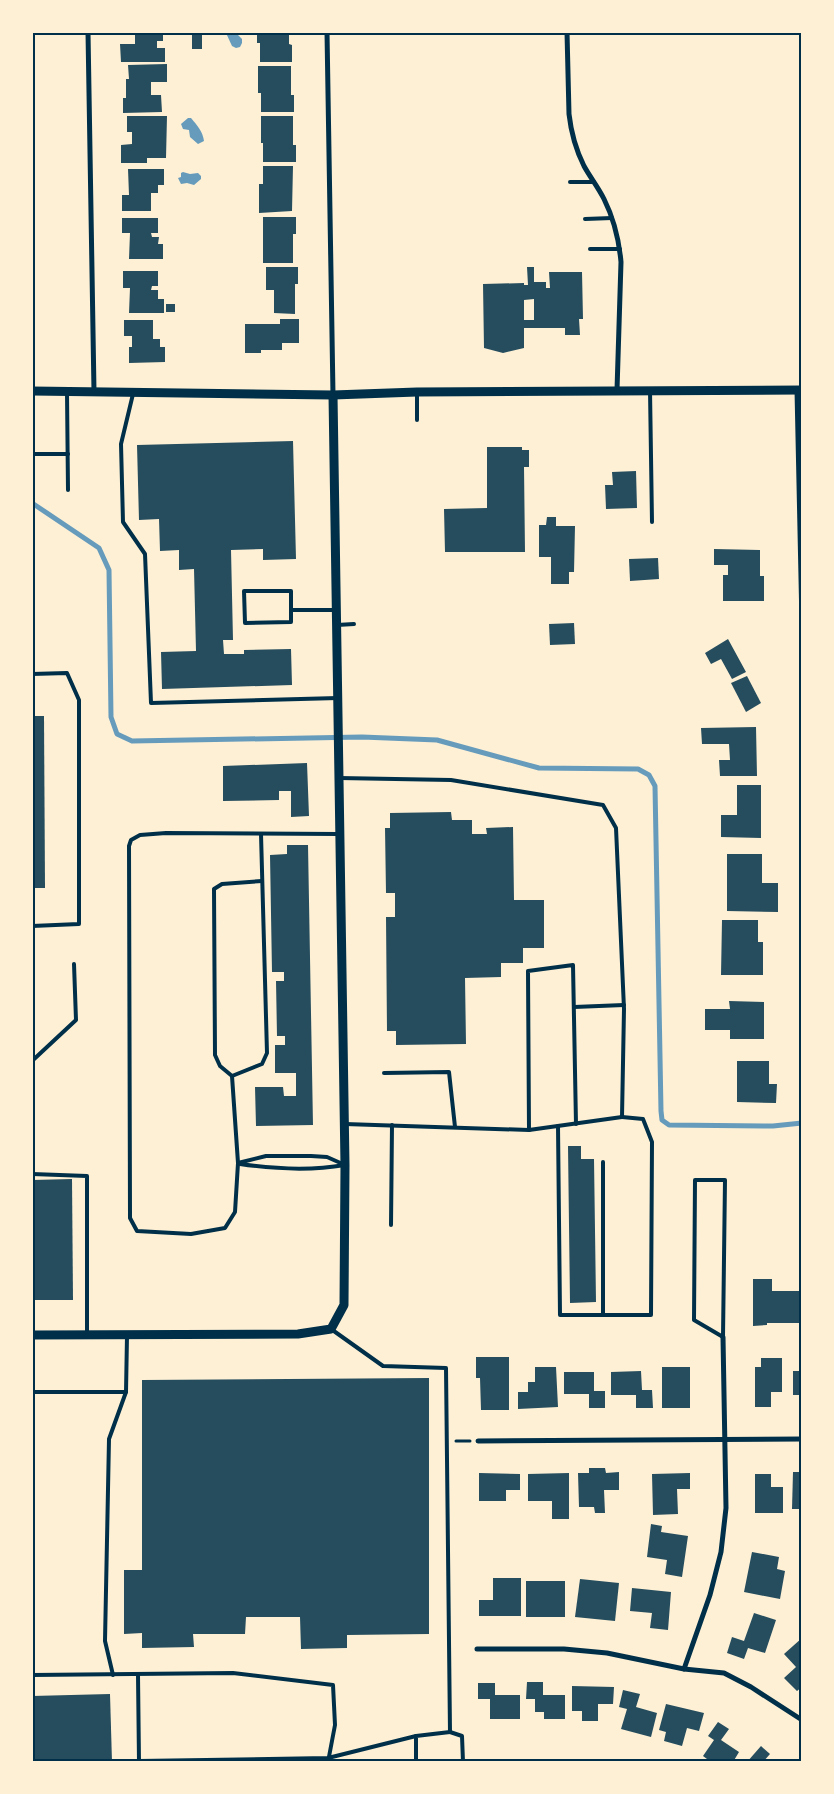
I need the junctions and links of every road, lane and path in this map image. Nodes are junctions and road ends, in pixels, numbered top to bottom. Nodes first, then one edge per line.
1 (88, 32) edge
2 (327, 32) edge
3 (567, 32) edge
4 (570, 182) dead end
5 (594, 182) junction
6 (585, 218) dead end
7 (612, 218) junction
8 (620, 248) junction
9 (590, 249) dead end
10 (617, 390) junction
11 (650, 390) junction
12 (799, 390) edge
13 (32, 391) edge
14 (66, 391) junction
15 (94, 391) junction
16 (133, 391) junction
17 (417, 392) junction
18 (333, 395) junction
19 (417, 420) dead end
20 (32, 454) edge
21 (68, 454) junction
22 (68, 490) dead end
23 (652, 522) dead end
24 (291, 610) junction
25 (336, 610) junction
26 (354, 624) dead end
27 (802, 624) edge
28 (337, 625) junction
29 (32, 674) edge
30 (338, 698) junction
31 (339, 778) junction
32 (261, 834) junction
33 (340, 834) junction
34 (262, 881) junction
35 (32, 926) edge
36 (74, 964) dead end
37 (624, 1005) junction
38 (574, 1007) junction
39 (32, 1030) edge
40 (33, 1060) edge
41 (384, 1073) dead end
42 (232, 1076) junction
43 (622, 1117) junction
44 (345, 1124) junction
45 (576, 1124) junction
46 (392, 1125) junction
47 (558, 1126) junction
48 (455, 1127) junction
49 (529, 1130) junction
50 (279, 1156) junction
51 (603, 1162) dead end
52 (238, 1163) junction
53 (345, 1165) junction
54 (279, 1168) junction
55 (32, 1174) edge
56 (391, 1225) dead end
57 (603, 1316) junction
58 (331, 1329) junction
59 (87, 1334) junction
60 (127, 1334) junction
61 (32, 1335) edge
62 (723, 1337) junction
63 (32, 1392) edge
64 (126, 1392) junction
65 (802, 1439) edge
66 (447, 1440) junction
67 (724, 1440) junction
68 (478, 1441) joint
69 (477, 1649) dead end
70 (684, 1669) junction
71 (32, 1675) edge
72 (113, 1675) junction
73 (138, 1675) junction
74 (802, 1720) edge
75 (450, 1732) junction
76 (416, 1736) junction
77 (328, 1760) edge
78 (139, 1761) edge
79 (416, 1762) edge
80 (463, 1762) edge

1 - 15 street
2 - 18 street
3 - 5 street
4 - 5 lane
5 - 7 street
6 - 7 lane
7 - 8 street
8 - 9 lane
8 - 10 street
10 - 11 street
10 - 17 street
11 - 12 street
11 - 23 lane
12 - 27 street
13 - 14 street
14 - 15 street
14 - 21 lane
15 - 16 street
16 - 18 street
16 - 30 lane
17 - 18 street
17 - 19 lane
18 - 25 street
20 - 21 lane
21 - 22 lane
24 - 24 lane
24 - 25 lane
25 - 28 street
26 - 28 lane
28 - 30 street
29 - 35 lane
30 - 31 street
31 - 33 street
31 - 37 lane
32 - 33 lane
32 - 34 lane
32 - 52 lane
33 - 44 street
34 - 42 lane
34 - 42 lane
36 - 40 lane
37 - 38 lane
37 - 43 lane
38 - 45 lane
38 - 49 lane
39 - 40 lane
41 - 48 lane
42 - 52 lane
43 - 45 lane
43 - 57 lane
44 - 46 lane
44 - 53 street
45 - 47 lane
46 - 48 lane
46 - 56 lane
47 - 49 lane
47 - 57 lane
48 - 49 lane
50 - 52 lane
50 - 53 lane
50 - 54 lane
51 - 57 lane
52 - 54 lane
53 - 54 lane
53 - 58 street
55 - 59 lane
58 - 60 street
58 - 66 lane
59 - 60 street
59 - 61 street
60 - 64 lane
62 - 62 lane
62 - 67 street
63 - 64 lane
64 - 72 lane
65 - 67 street
66 - 68 path
66 - 75 lane
67 - 68 street
67 - 70 street
69 - 70 street
70 - 74 street
71 - 72 lane
72 - 73 lane
73 - 77 lane
73 - 78 lane
75 - 76 lane
75 - 80 lane
76 - 77 lane
76 - 79 lane
77 - 78 lane

